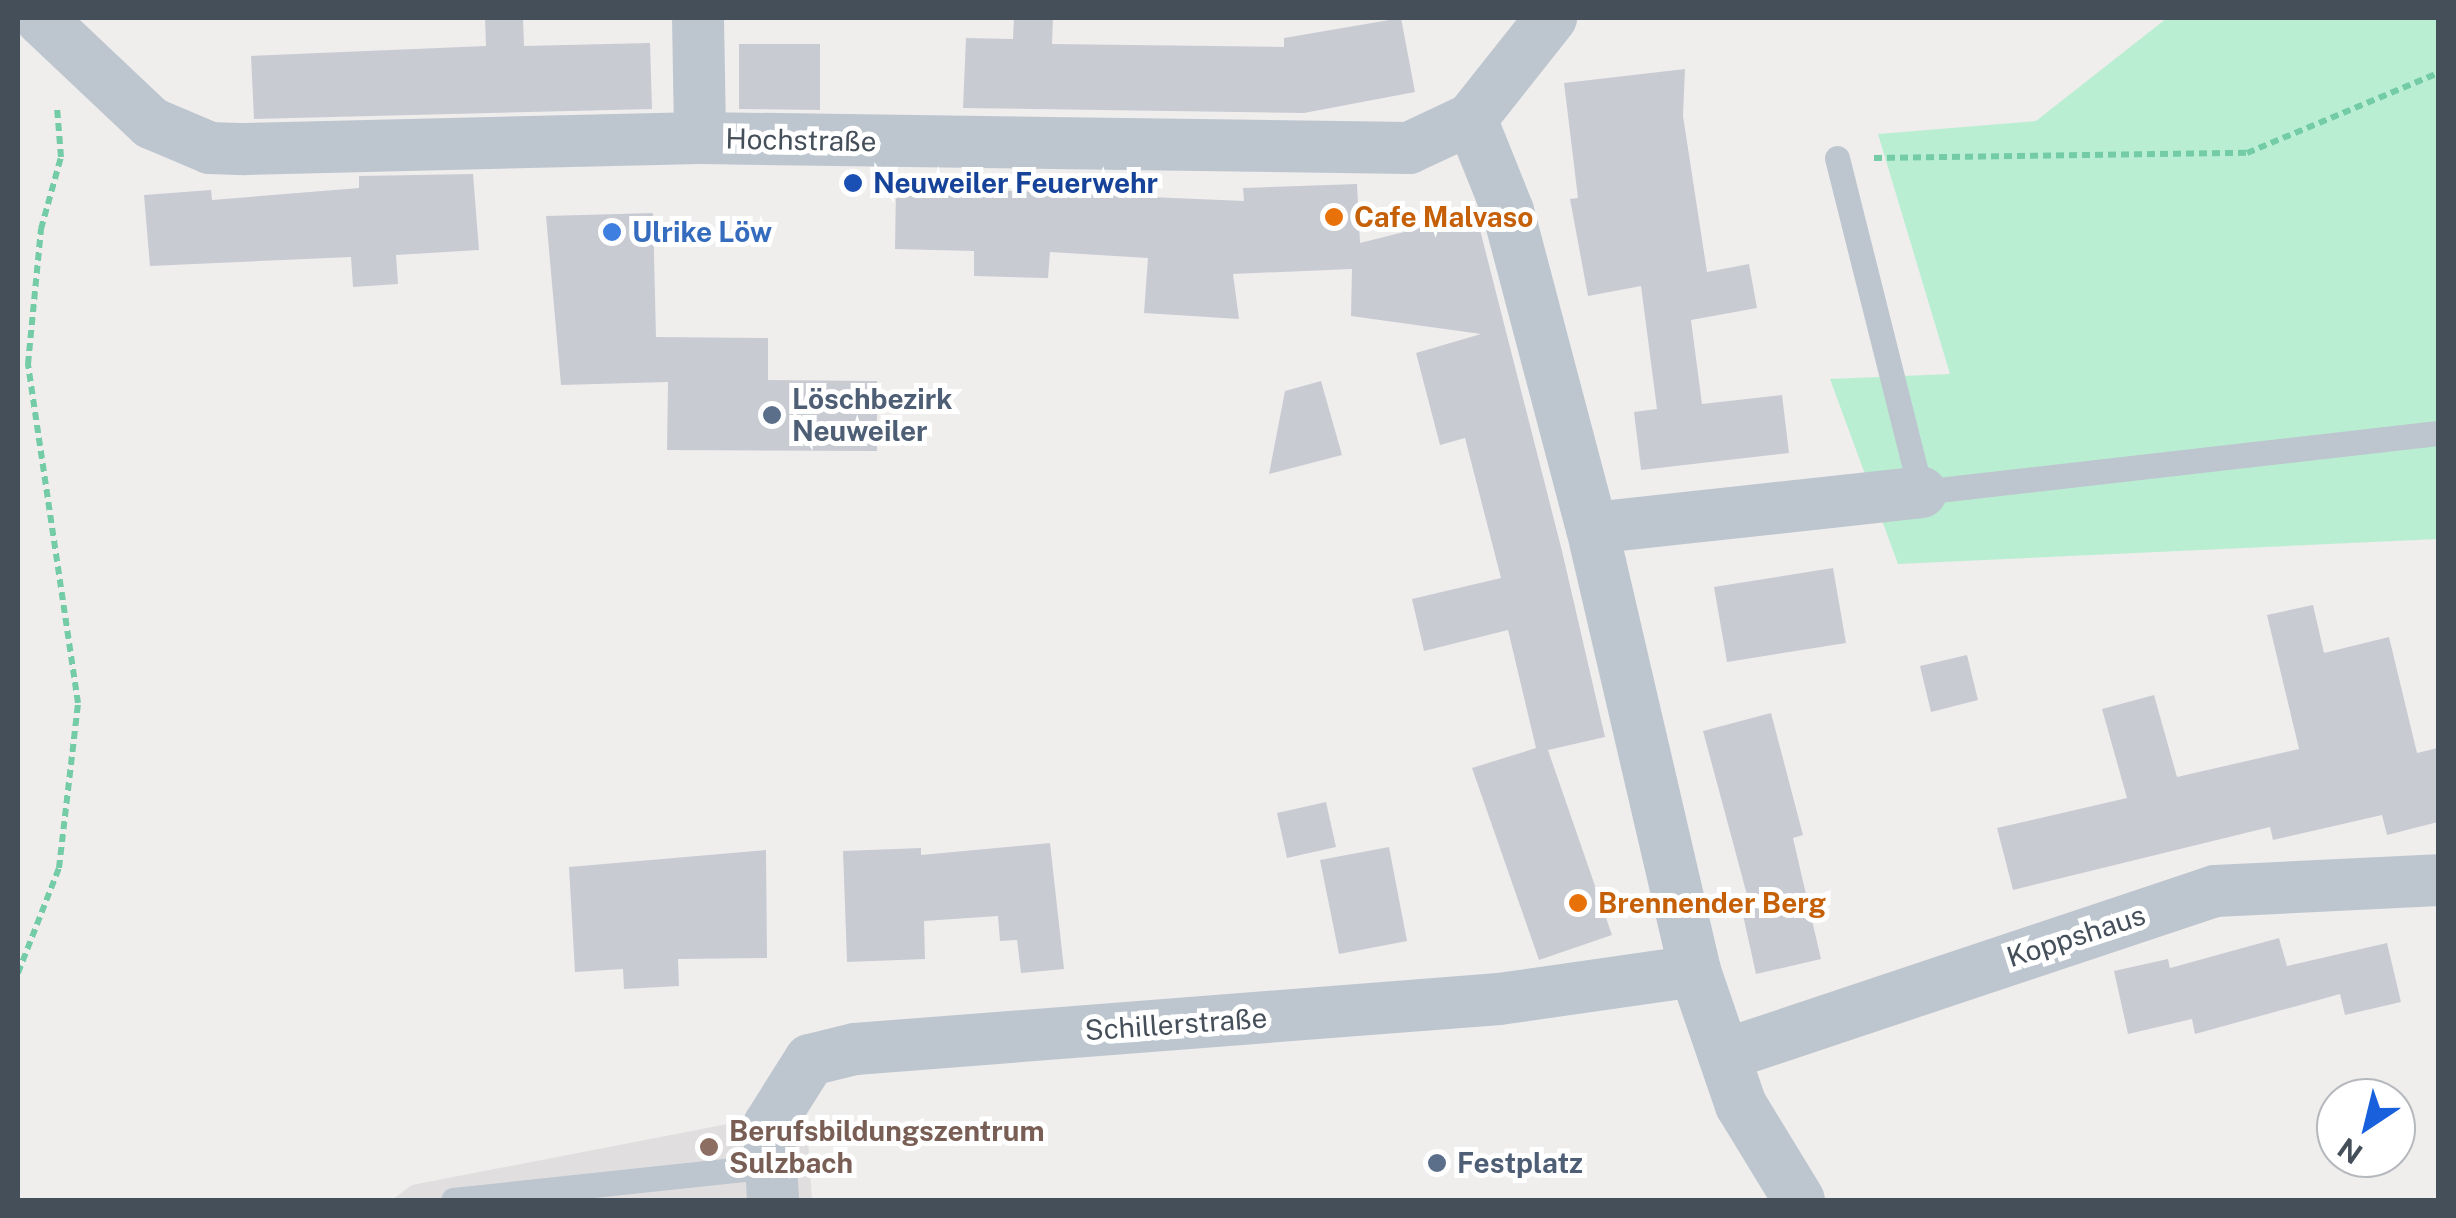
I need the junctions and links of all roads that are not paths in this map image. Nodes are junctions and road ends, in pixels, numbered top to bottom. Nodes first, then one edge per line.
1 (40, 18) edge
2 (698, 18) edge
3 (1551, 18) edge
4 (1471, 119) junction
5 (700, 138) junction
6 (1837, 158) road end
7 (2438, 433) edge
8 (1921, 492) junction
9 (1592, 528) junction
10 (2438, 880) edge
11 (1695, 971) junction
12 (1724, 1055) junction
13 (772, 1183) edge
14 (453, 1200) edge
15 (1800, 1200) edge

1 - 5 street, Hochstraße
2 - 5 street
3 - 4 street, Hochstraße
4 - 5 street, Hochstraße
4 - 9 street
6 - 8 lane
7 - 8 lane
8 - 9 street
9 - 11 street
10 - 12 street, Koppshaus
11 - 12 street
11 - 13 street, Schillerstraße
12 - 15 street
13 - 14 lane

